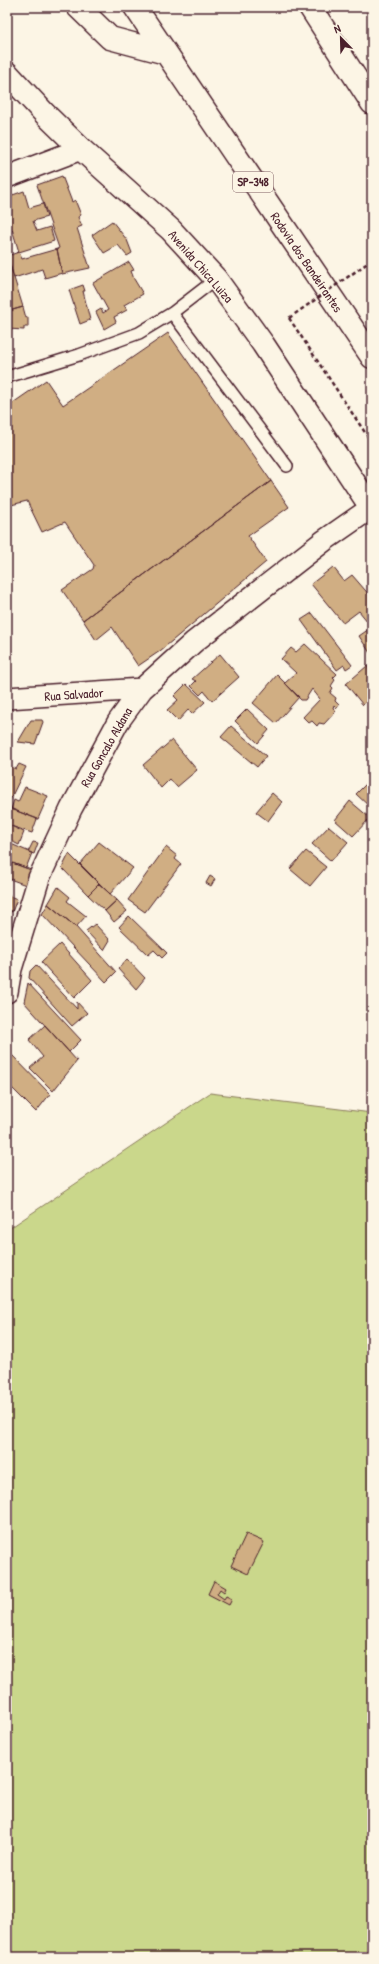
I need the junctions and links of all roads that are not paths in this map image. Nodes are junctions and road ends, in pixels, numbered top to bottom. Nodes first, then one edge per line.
1 (78, 7) edge
2 (135, 7) edge
3 (310, 7) edge
4 (166, 53) junction
5 (7, 73) edge
6 (372, 103) edge
7 (81, 150) junction
8 (7, 178) edge
9 (216, 279) junction
10 (172, 313) junction
11 (372, 358) edge
12 (7, 377) edge
13 (287, 466) dead end
14 (372, 508) edge
15 (142, 689) junction
16 (7, 698) edge
17 (7, 992) edge

1 - 4 main road
2 - 4 main road, Rodovia dos Bandeirantes / SP-348
3 - 6 main road
4 - 11 main road, Rodovia dos Bandeirantes / SP-348
5 - 7 main road, Avenida Chica Luiza
7 - 8 street
7 - 9 main road, Avenida Chica Luiza
9 - 10 lane
9 - 14 main road, Avenida Chica Luiza
10 - 12 lane
10 - 13 lane
14 - 15 street, Rua Goncalo Aldana
15 - 16 street, Rua Salvador
15 - 17 street, Rua Goncalo Aldana

